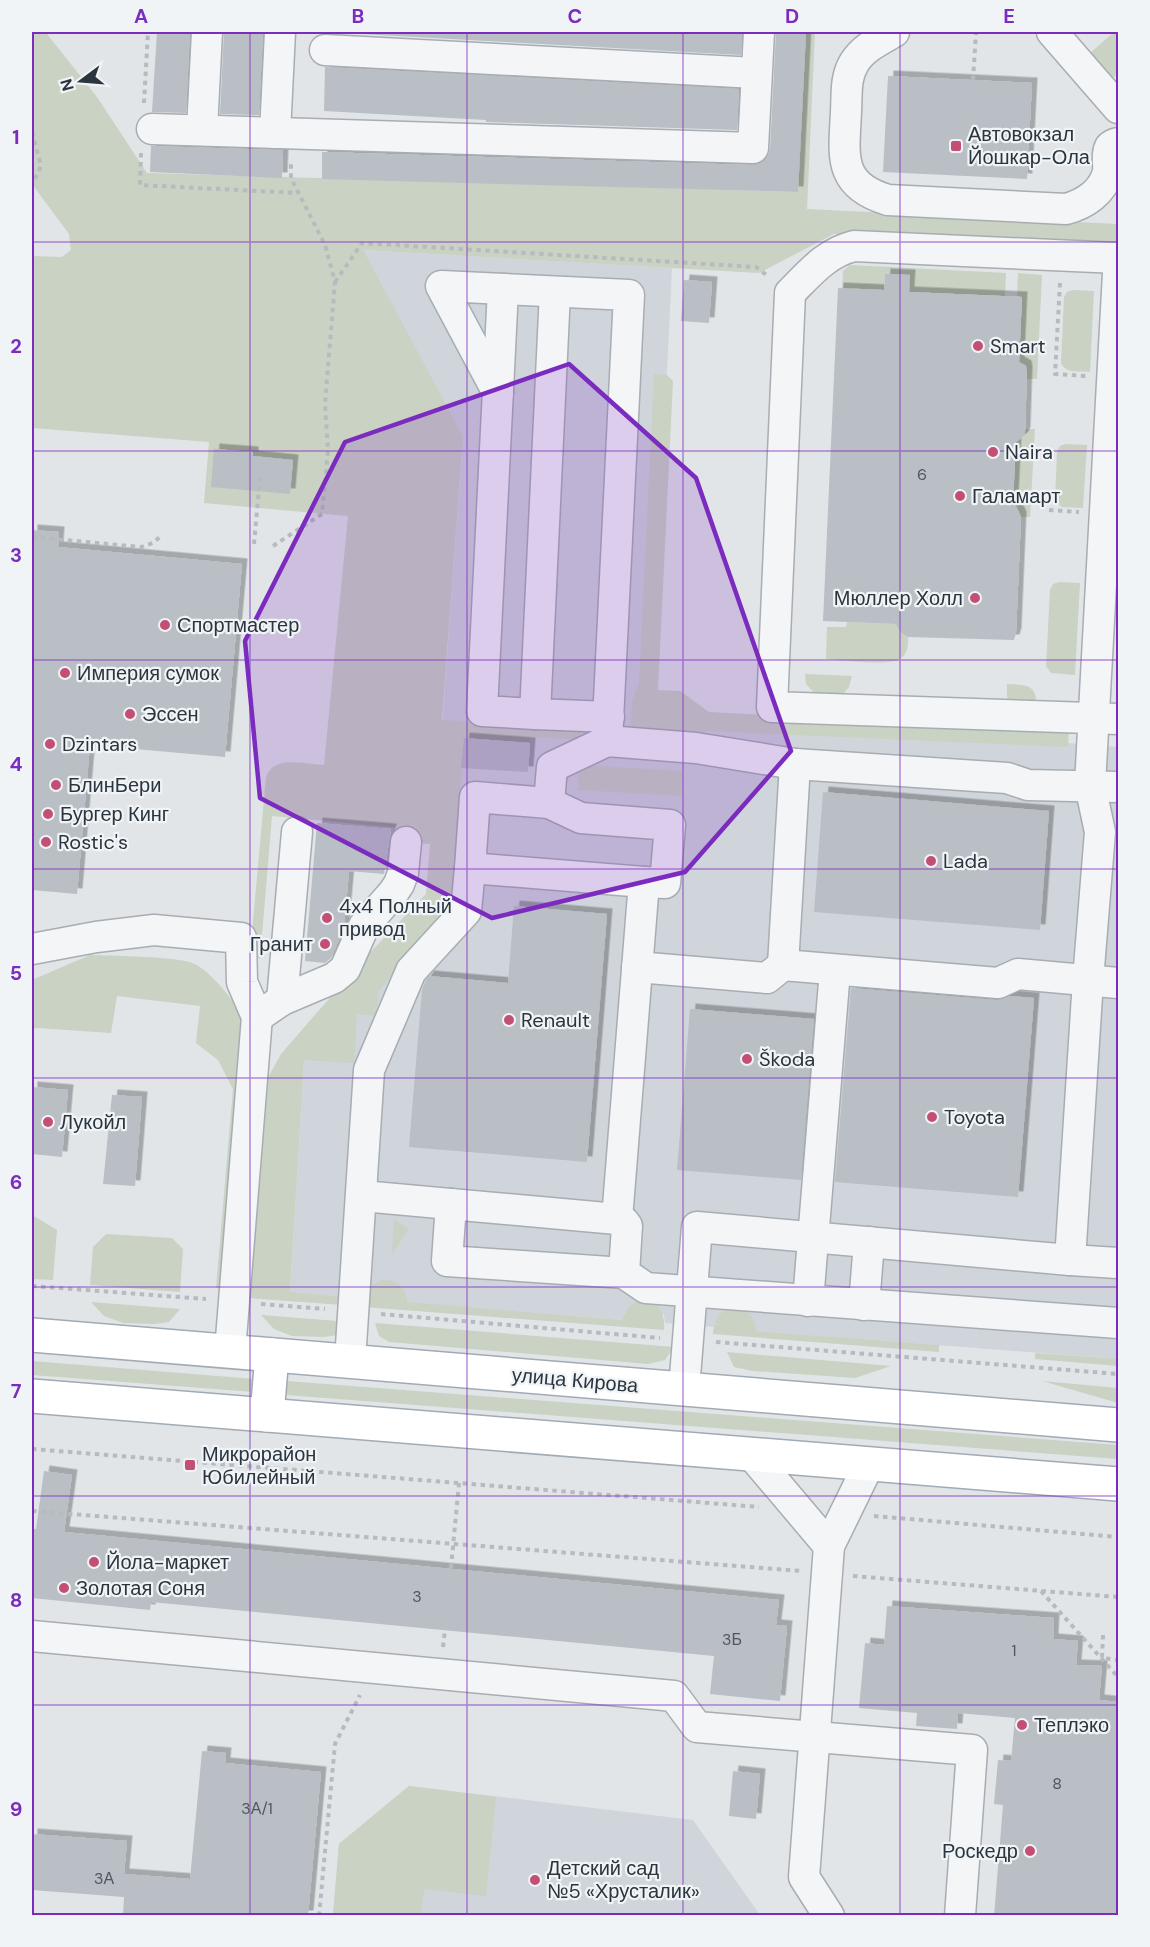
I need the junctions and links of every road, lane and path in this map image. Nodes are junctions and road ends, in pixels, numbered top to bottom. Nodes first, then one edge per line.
1 (207, 32) edge
2 (280, 32) edge
3 (759, 32) edge
4 (894, 32) edge
5 (976, 32) edge
6 (1052, 32) edge
7 (325, 50) dead end
8 (756, 73) junction
9 (973, 81) dead end
10 (1119, 108) edge
11 (152, 129) dead end
12 (202, 130) junction
13 (32, 132) edge
14 (284, 133) junction
15 (1119, 143) edge
16 (32, 184) edge
17 (1061, 256) junction
18 (1119, 258) edge
19 (1119, 273) edge
20 (335, 282) junction
21 (502, 289) junction
22 (555, 291) junction
23 (790, 293) junction
24 (1055, 374) dead end
25 (498, 393) junction
26 (260, 478) dead end
27 (162, 535) dead end
28 (32, 537) edge
29 (254, 544) dead end
30 (273, 546) dead end
31 (534, 714) junction
32 (1107, 719) edge
33 (608, 729) junction
34 (795, 764) junction
35 (1104, 786) edge
36 (549, 803) junction
37 (297, 832) dead end
38 (406, 842) dead end
39 (470, 867) junction
40 (644, 882) junction
41 (32, 949) edge
42 (783, 965) junction
43 (637, 967) junction
44 (835, 970) junction
45 (1088, 980) junction
46 (1119, 983) edge
47 (282, 1000) junction
48 (257, 1017) junction
49 (362, 1196) junction
50 (451, 1204) junction
51 (617, 1219) junction
52 (813, 1237) junction
53 (869, 1242) junction
54 (1070, 1260) junction
55 (1119, 1263) edge
56 (624, 1272) junction
57 (32, 1286) edge
58 (691, 1292) junction
59 (808, 1301) junction
60 (234, 1302) junction
61 (864, 1305) junction
62 (354, 1312) junction
63 (1119, 1323) edge
64 (32, 1335) edge
65 (688, 1340) junction
66 (230, 1351) junction
67 (272, 1355) junction
68 (350, 1361) junction
69 (1119, 1374) edge
70 (684, 1389) junction
71 (32, 1396) edge
72 (267, 1415) junction
73 (1119, 1425) edge
74 (32, 1449) edge
75 (752, 1455) junction
76 (869, 1464) junction
77 (459, 1483) junction
78 (1119, 1484) edge
79 (799, 1510) junction
80 (32, 1511) edge
81 (845, 1514) junction
82 (1119, 1537) edge
83 (453, 1544) junction
84 (828, 1560) junction
85 (451, 1568) dead end
86 (1041, 1591) junction
87 (1119, 1597) edge
88 (1103, 1635) dead end
89 (32, 1636) edge
90 (1102, 1658) junction
91 (1119, 1660) edge
92 (374, 1668) junction
93 (1119, 1677) edge
94 (815, 1737) junction
95 (319, 1916) edge
96 (829, 1916) edge
97 (960, 1916) edge

1 - 12 lane
2 - 14 lane
3 - 8 lane
4 - 15 lane
5 - 9 path
6 - 10 lane
7 - 8 lane
8 - 14 lane
11 - 12 lane
12 - 14 lane
13 - 16 path
14 - 20 path
17 - 18 lane
17 - 23 lane
17 - 24 path
19 - 32 lane
20 - 23 path
20 - 30 path
21 - 22 lane
21 - 25 lane
21 - 25 lane
22 - 31 lane
22 - 33 lane
23 - 32 lane
25 - 31 lane
26 - 29 path
27 - 28 path
31 - 33 lane
32 - 35 lane
33 - 34 lane
33 - 36 lane
34 - 35 lane
34 - 42 lane
35 - 45 lane
36 - 39 lane
36 - 40 lane
37 - 47 lane
38 - 47 lane
39 - 40 lane
39 - 49 lane
40 - 43 lane
41 - 48 lane
42 - 43 lane
42 - 44 lane
43 - 51 lane
44 - 45 lane
44 - 52 lane
45 - 46 lane
45 - 54 lane
47 - 48 lane
48 - 60 lane
49 - 50 lane
49 - 62 lane
50 - 51 lane
50 - 56 lane
51 - 56 lane
52 - 53 lane
52 - 58 lane
52 - 59 lane
53 - 54 lane
53 - 61 lane
54 - 55 lane
56 - 58 lane
57 - 60 path
58 - 59 lane
58 - 65 lane
59 - 61 lane
60 - 62 path
60 - 66 lane
61 - 63 lane
62 - 65 path
62 - 68 lane
64 - 66 main road, улица Кирова
65 - 69 path
65 - 70 lane
66 - 67 main road, улица Кирова
67 - 68 main road, улица Кирова
67 - 72 main road
68 - 70 main road, улица Кирова
70 - 73 main road, улица Кирова
71 - 72 main road
72 - 75 main road
74 - 77 path
75 - 76 main road
75 - 79 lane
76 - 78 main road
76 - 81 lane
77 - 79 path
77 - 83 path
79 - 84 lane
80 - 83 path
81 - 82 path
81 - 84 lane
83 - 84 path
83 - 85 path
84 - 86 path
84 - 94 lane
86 - 87 path
86 - 90 path
88 - 90 path
89 - 92 lane
90 - 91 path
90 - 93 path
92 - 94 lane
92 - 95 path
94 - 96 lane
94 - 97 lane

